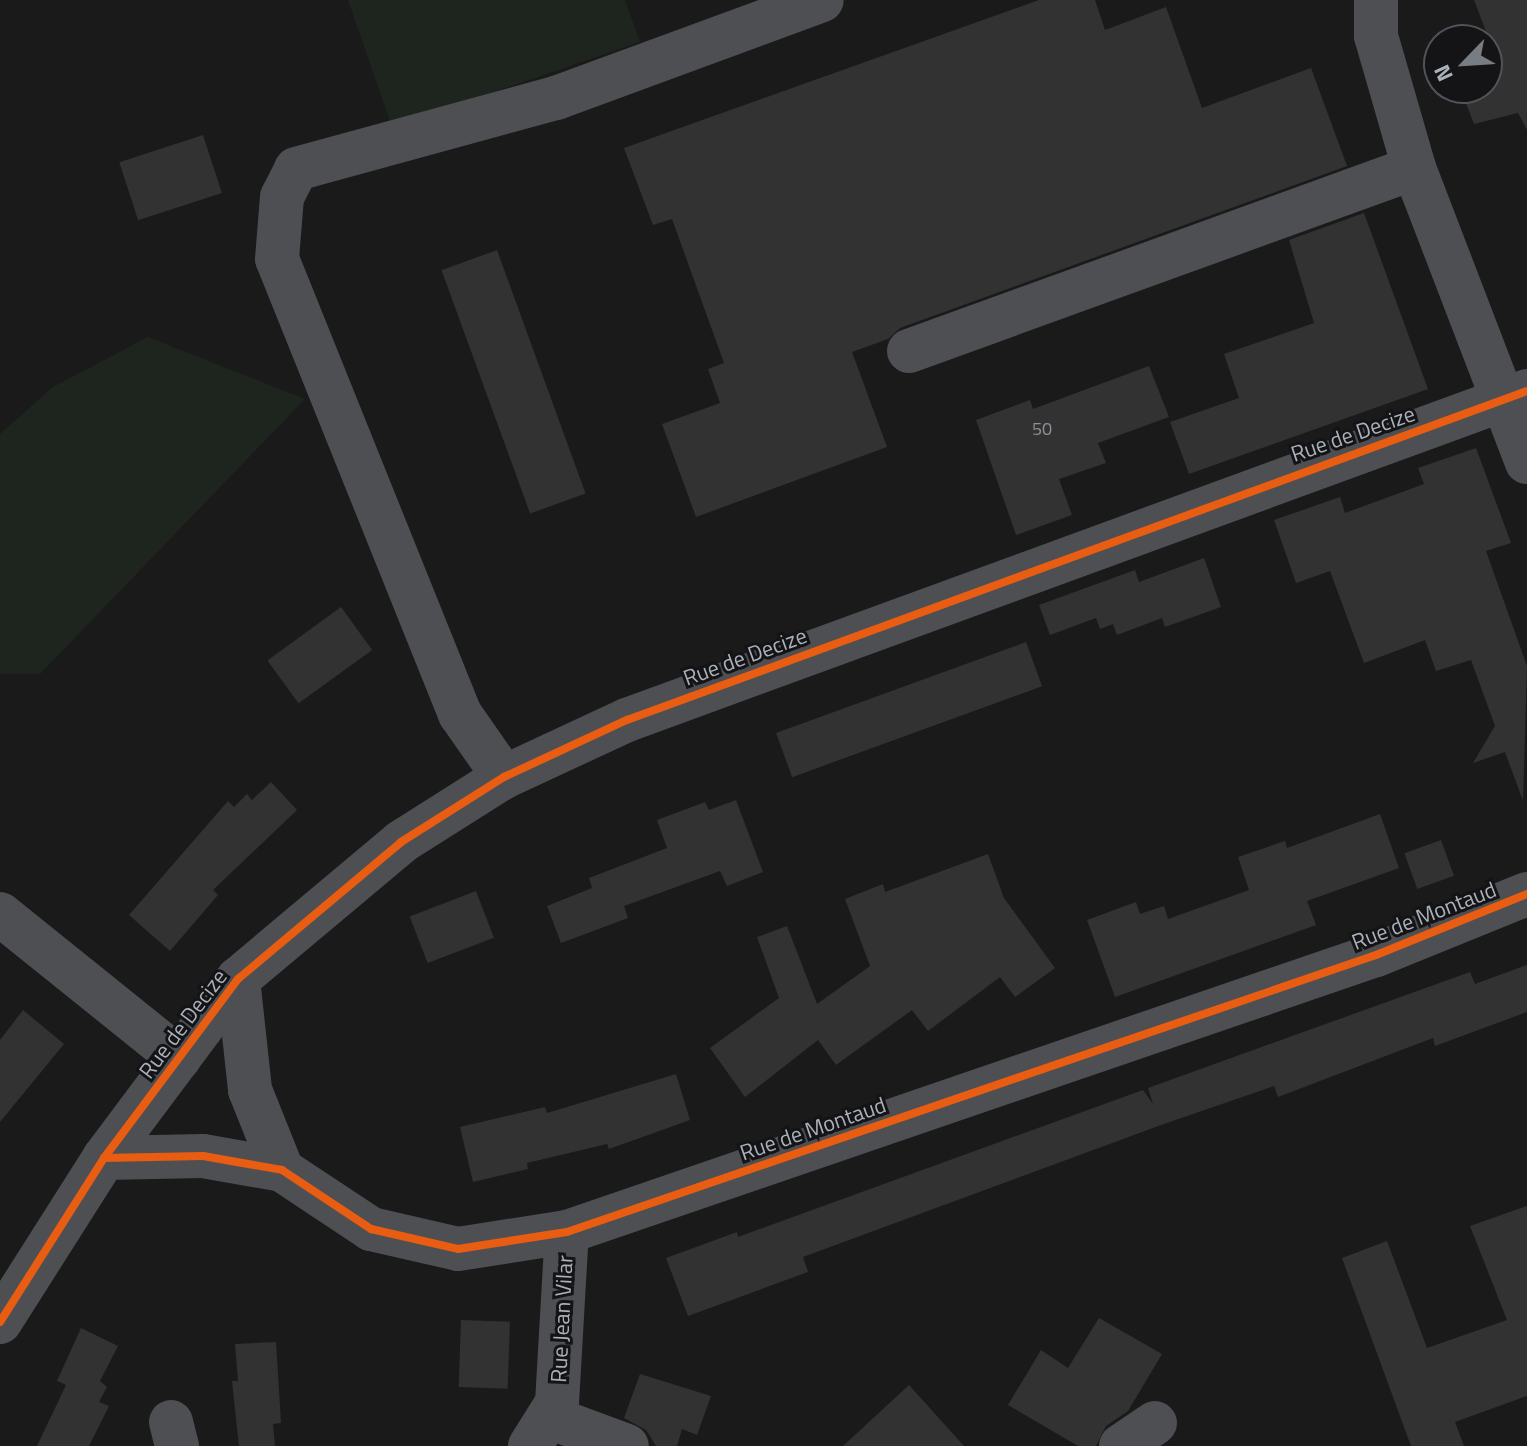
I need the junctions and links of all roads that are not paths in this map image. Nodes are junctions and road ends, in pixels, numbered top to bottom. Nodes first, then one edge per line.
1 (822, 0) edge
2 (1376, 0) edge
3 (1414, 168) junction
4 (909, 351) dead end
5 (1515, 395) edge
6 (1527, 462) edge
7 (504, 777) junction
8 (1527, 894) edge
9 (0, 914) edge
10 (238, 979) junction
11 (179, 1058) junction
12 (104, 1158) junction
13 (282, 1170) junction
14 (567, 1232) junction
15 (7, 1300) edge
16 (539, 1432) edge
17 (627, 1446) edge

1 - 7 street
2 - 3 street
3 - 4 street
3 - 5 street
5 - 6 street
5 - 7 street, Rue de Decize
7 - 10 street, Rue de Decize
8 - 14 street, Rue de Montaud
9 - 11 street
10 - 11 street, Rue de Decize
10 - 13 street
11 - 12 street, Rue de Decize
12 - 13 street, Rue de Montaud
12 - 15 street, Rue de Decize
13 - 14 street, Rue de Montaud
14 - 16 street, Rue Jean Vilar
16 - 17 street

